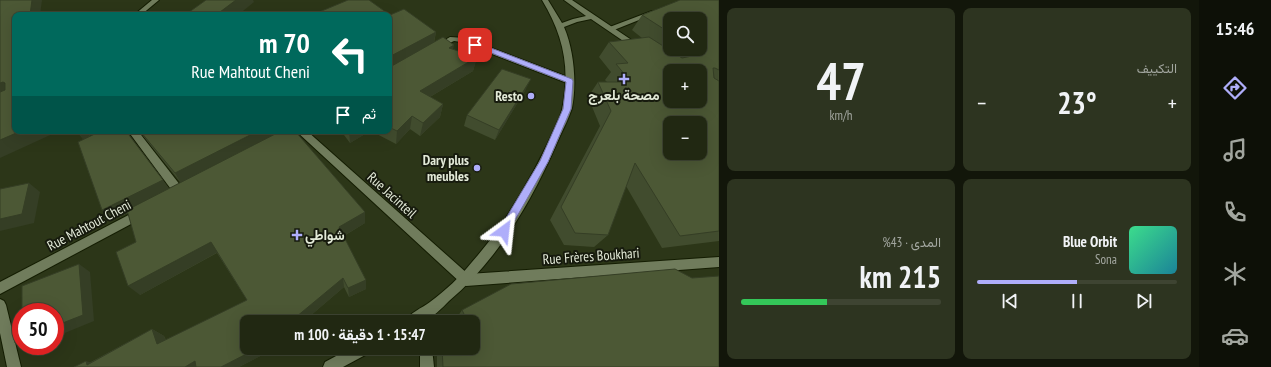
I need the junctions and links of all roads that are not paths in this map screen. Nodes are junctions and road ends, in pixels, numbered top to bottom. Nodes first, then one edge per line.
1 (156, 0) edge
2 (545, 0) edge
3 (567, 0) edge
4 (656, 11) edge
5 (141, 12) edge
6 (593, 17) junction
7 (561, 26) junction
8 (611, 28) junction
9 (432, 50) edge
10 (643, 50) edge
11 (570, 81) junction
12 (135, 134) edge
13 (298, 134) edge
14 (180, 193) edge
15 (152, 208) edge
16 (719, 262) edge
17 (466, 280) junction
18 (0, 288) edge
19 (0, 304) edge
20 (427, 315) edge
21 (351, 355) edge
22 (426, 355) edge
23 (14, 367) edge
24 (330, 367) edge
25 (427, 367) edge

1 - 5 street
2 - 7 street
3 - 6 street
4 - 8 street
6 - 7 street
6 - 8 street
7 - 11 street
8 - 10 street
9 - 11 street
11 - 17 street
12 - 14 street
13 - 17 street, Rue Jacinteil
15 - 18 street, Rue Mahtout Cheni
16 - 17 street, Rue Frères Boukhari
17 - 20 street
19 - 23 street
21 - 24 street
22 - 25 street

